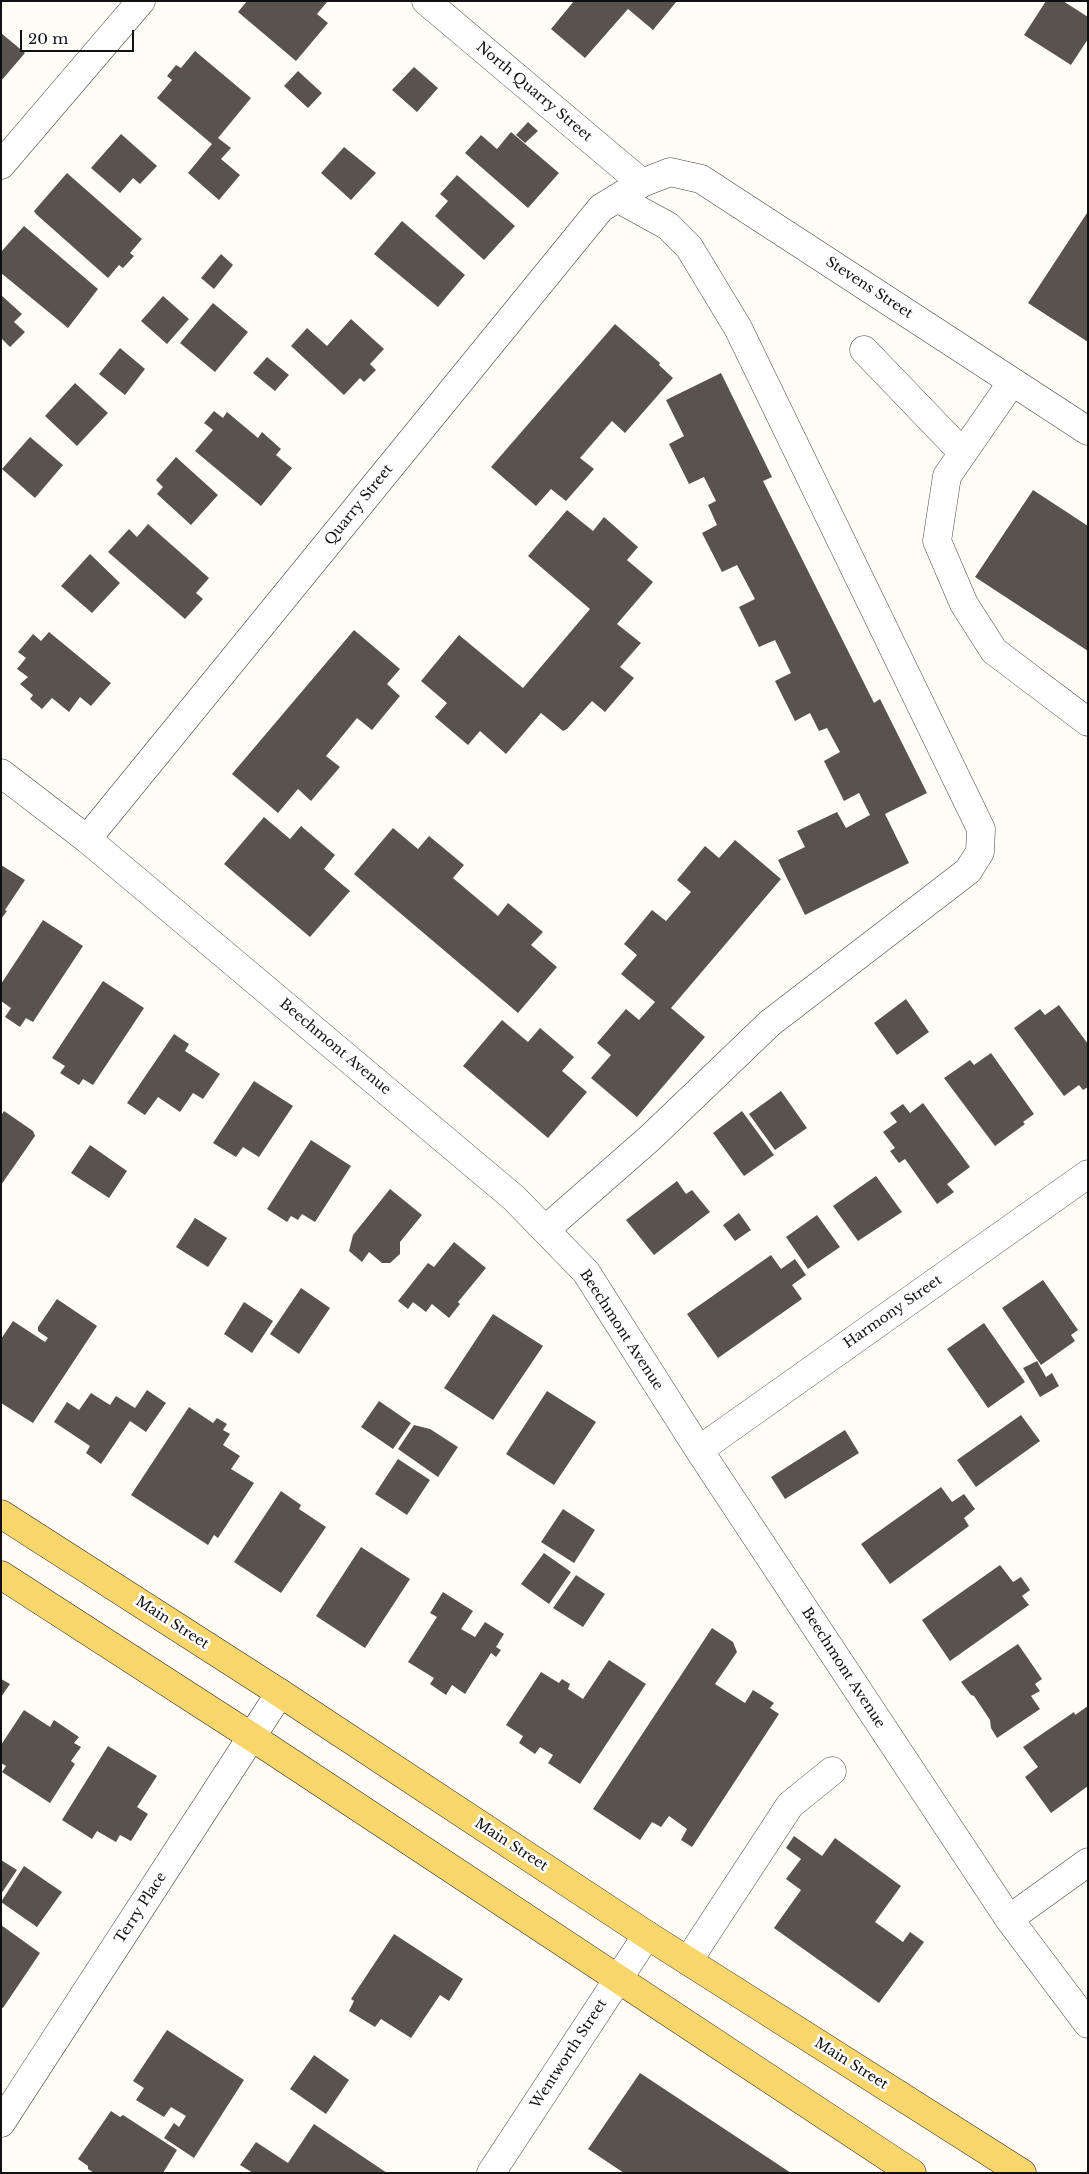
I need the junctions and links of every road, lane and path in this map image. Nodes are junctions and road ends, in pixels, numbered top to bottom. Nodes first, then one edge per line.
1 (140, 1) edge
2 (426, 1) edge
3 (1, 165) edge
4 (642, 183) junction
5 (617, 198) junction
6 (864, 350) dead end
7 (1012, 382) junction
8 (1088, 431) edge
9 (963, 453) junction
10 (1088, 722) edge
11 (1, 773) edge
12 (87, 839) junction
13 (1088, 1174) edge
14 (545, 1230) junction
15 (699, 1450) junction
16 (1, 1514) edge
17 (1, 1575) edge
18 (280, 1693) junction
19 (252, 1737) junction
20 (832, 1770) dead end
21 (1088, 1862) edge
22 (1009, 1919) junction
23 (648, 1935) junction
24 (688, 1961) junction
25 (618, 1979) junction
26 (1088, 2024) edge
27 (1, 2122) edge
28 (491, 2173) edge
29 (912, 2173) edge
30 (1022, 2173) edge

1 - 3 street
2 - 4 street, North Quarry Street
4 - 5 street, Quarry Street
4 - 7 street, Stevens Street
5 - 12 street, Quarry Street
5 - 14 street
6 - 9 street
7 - 8 street, Stevens Street
7 - 9 street
9 - 10 street
11 - 12 street, Beechmont Avenue
12 - 14 street, Beechmont Avenue
13 - 15 street, Harmony Street
14 - 15 street, Beechmont Avenue
15 - 22 street, Beechmont Avenue
16 - 18 main road, Main Street
17 - 19 main road
18 - 19 street, Terry Place
18 - 23 main road, Main Street
19 - 25 main road
19 - 27 street, Terry Place
20 - 24 street
21 - 22 street
22 - 26 street, Beechmont Avenue
23 - 24 main road, Main Street
23 - 25 street, Wentworth Street
24 - 30 main road, Main Street
25 - 28 street, Wentworth Street
25 - 29 main road

